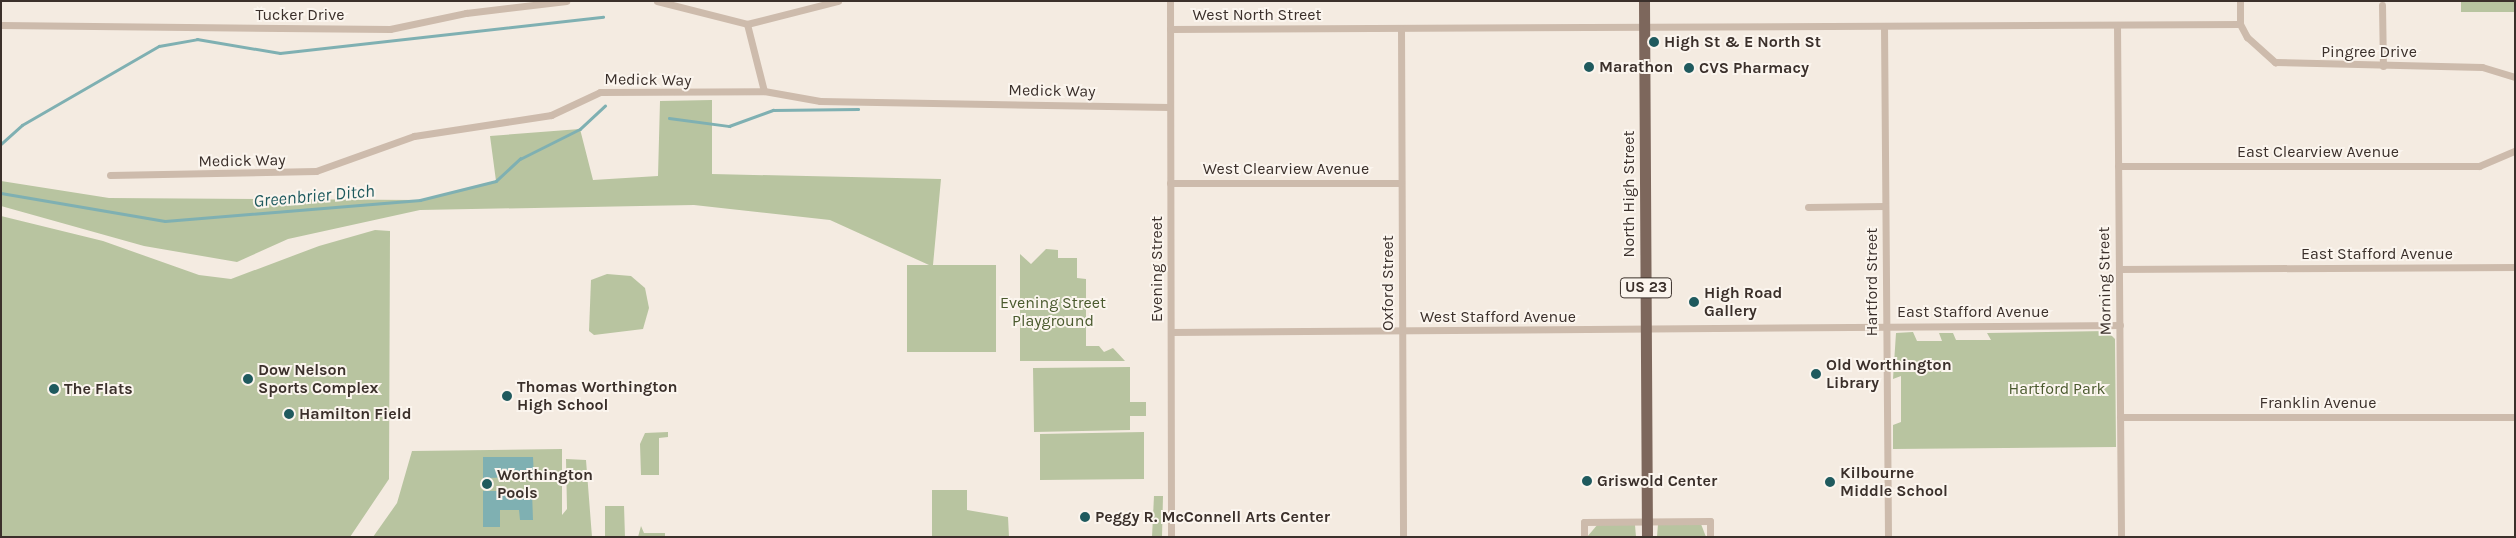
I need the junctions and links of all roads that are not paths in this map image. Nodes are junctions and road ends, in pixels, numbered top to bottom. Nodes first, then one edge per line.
1 (566, 1) edge
2 (656, 1) edge
3 (838, 1) edge
4 (1170, 1) edge
5 (1644, 1) edge
6 (2240, 1) edge
7 (2382, 4) dead end
8 (747, 24) junction
9 (2240, 24) junction
10 (1, 25) edge
11 (2117, 25) junction
12 (1884, 26) junction
13 (1645, 28) junction
14 (1170, 29) junction
15 (1401, 29) junction
16 (2383, 66) junction
17 (2515, 76) edge
18 (764, 91) junction
19 (1169, 107) junction
20 (2515, 151) edge
21 (2118, 166) junction
22 (110, 176) dead end
23 (1170, 183) junction
24 (1401, 183) junction
25 (1885, 206) junction
26 (1808, 207) dead end
27 (2515, 267) edge
28 (2119, 270) junction
29 (2120, 325) junction
30 (1886, 326) junction
31 (1646, 329) junction
32 (1171, 332) junction
33 (1402, 332) junction
34 (2120, 417) junction
35 (2515, 417) edge
36 (1646, 521) junction
37 (1171, 537) edge
38 (1403, 537) edge
39 (1584, 537) edge
40 (1646, 537) edge
41 (1710, 537) edge
42 (1888, 537) edge
43 (2121, 537) edge

1 - 10 street, Tucker Drive
2 - 8 street
3 - 8 street
4 - 14 street, Evening Street
5 - 13 main road, North High Street / US 23
6 - 9 street
7 - 16 street
8 - 18 street
9 - 11 street, West North Street
9 - 16 street, Pingree Drive
11 - 12 street, West North Street
11 - 21 street, Morning Street
12 - 13 street, West North Street
12 - 25 street, Hartford Street
13 - 15 street, West North Street
13 - 31 main road, North High Street / US 23
14 - 15 street, West North Street
14 - 19 street, Evening Street
15 - 24 street, Oxford Street
16 - 17 street, Pingree Drive
18 - 19 street, Medick Way
18 - 22 street, Medick Way
19 - 23 street, Evening Street
20 - 21 street, East Clearview Avenue
21 - 28 street, Morning Street
23 - 24 street, West Clearview Avenue
23 - 32 street, Evening Street
24 - 33 street, Oxford Street
25 - 26 street
25 - 30 street, Hartford Street
27 - 28 street, East Stafford Avenue
28 - 29 street, Morning Street
29 - 30 street, East Stafford Avenue
29 - 34 street, Morning Street
30 - 31 street, East Stafford Avenue
30 - 42 street, Hartford Street
31 - 33 street, West Stafford Avenue
31 - 36 main road, North High Street / US 23
32 - 33 street, West Stafford Avenue
32 - 37 street, Evening Street
33 - 38 street, Oxford Street
34 - 35 street, Franklin Avenue
34 - 43 street, Morning Street
36 - 39 street
36 - 40 main road, North High Street / US 23
36 - 41 street

